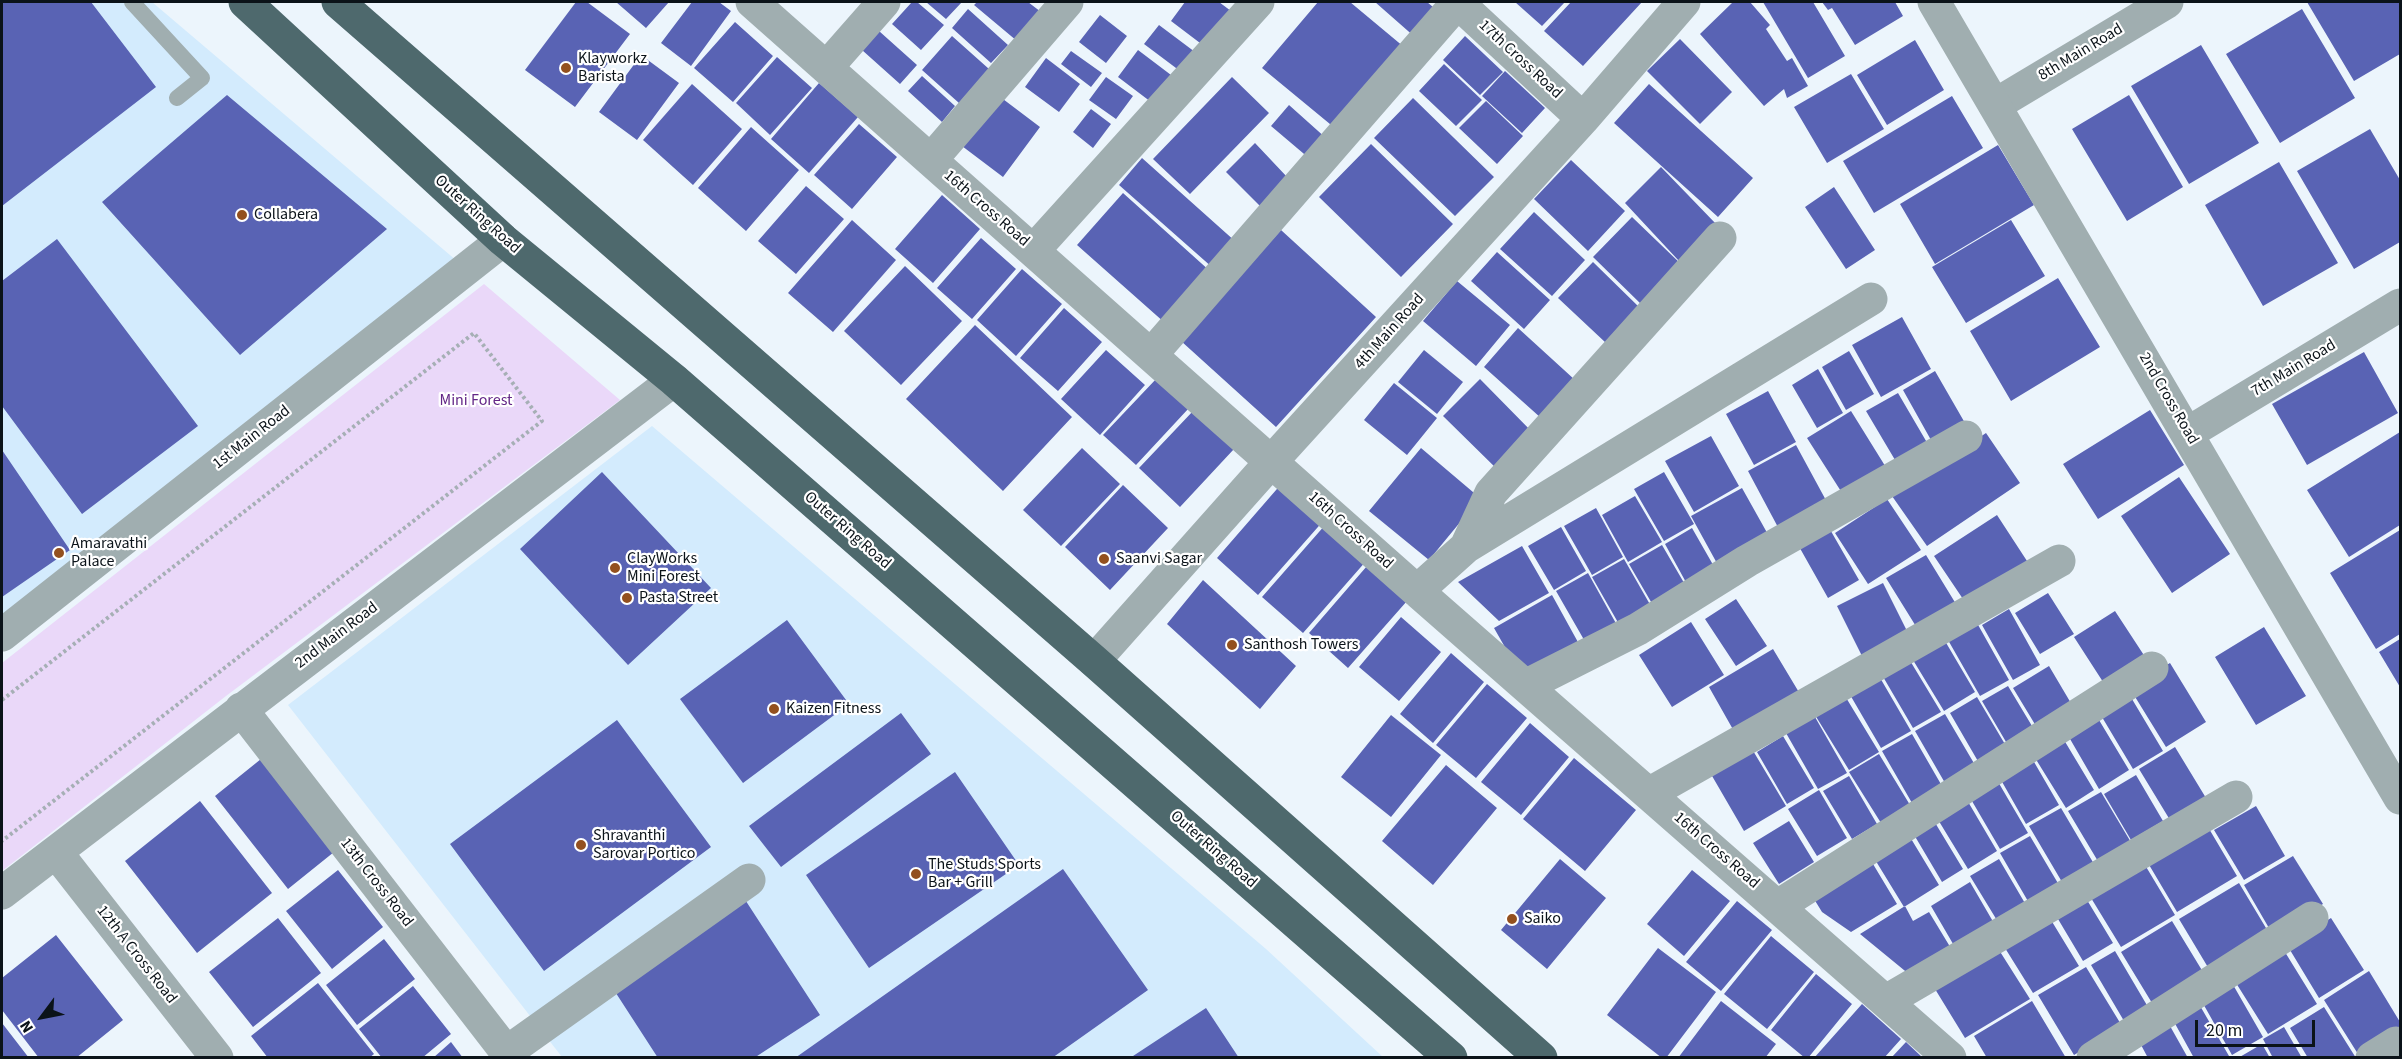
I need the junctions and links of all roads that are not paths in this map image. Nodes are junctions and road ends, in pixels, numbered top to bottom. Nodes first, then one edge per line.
1 (132, 2) edge
2 (245, 2) edge
3 (338, 2) edge
4 (752, 2) edge
5 (884, 2) edge
6 (1068, 2) edge
7 (1258, 2) edge
8 (1457, 2) edge
9 (1684, 2) edge
10 (1934, 2) edge
11 (2167, 2) edge
12 (827, 67) junction
13 (177, 98) dead end
14 (1995, 105) junction
15 (1583, 119) junction
16 (931, 160) junction
17 (1720, 238) dead end
18 (503, 240) junction
19 (1034, 250) junction
20 (1871, 298) dead end
21 (2400, 305) edge
22 (1151, 355) junction
23 (674, 380) junction
24 (2188, 433) junction
25 (1966, 437) dead end
26 (1271, 462) junction
27 (1466, 547) junction
28 (2059, 561) dead end
29 (1417, 591) junction
30 (2, 635) edge
31 (1094, 661) junction
32 (2152, 668) dead end
33 (1527, 685) junction
34 (241, 709) junction
35 (1650, 793) junction
36 (2236, 797) dead end
37 (2400, 798) edge
38 (56, 852) junction
39 (749, 879) dead end
40 (2, 894) edge
41 (1778, 906) junction
42 (2313, 918) dead end
43 (1886, 1001) junction
44 (509, 1055) edge
45 (217, 1058) edge
46 (1451, 1058) edge
47 (1541, 1058) edge
48 (1950, 1058) edge
49 (2092, 1058) edge

1 - 13 lane
2 - 18 highway, Outer Ring Road
3 - 31 highway
4 - 12 street, 16th Cross Road
5 - 12 street
6 - 16 street
7 - 19 street
8 - 15 street, 17th Cross Road
8 - 22 street
9 - 15 street, 4th Main Road
10 - 14 street, 2nd Cross Road
11 - 14 street, 8th Main Road
12 - 16 street, 16th Cross Road
14 - 24 street, 2nd Cross Road
15 - 26 street, 4th Main Road
16 - 19 street, 16th Cross Road
17 - 27 street
18 - 23 highway, Outer Ring Road
18 - 30 street, 1st Main Road
19 - 22 street, 16th Cross Road
20 - 27 street
21 - 24 street, 7th Main Road
22 - 26 street, 16th Cross Road
23 - 34 street, 2nd Main Road
23 - 46 highway, Outer Ring Road
24 - 37 street, 2nd Cross Road
25 - 33 street
26 - 29 street, 16th Cross Road
26 - 31 street, 4th Main Road
27 - 29 street
28 - 35 street
29 - 33 street, 16th Cross Road
31 - 47 highway
32 - 41 street
33 - 35 street, 16th Cross Road
34 - 38 street, 2nd Main Road
34 - 44 street, 13th Cross Road
35 - 41 street, 16th Cross Road
36 - 43 street
38 - 40 street, 2nd Main Road
38 - 45 street, 12th A Cross Road
39 - 44 street
41 - 43 street, 16th Cross Road
42 - 49 street
43 - 48 street, 16th Cross Road

